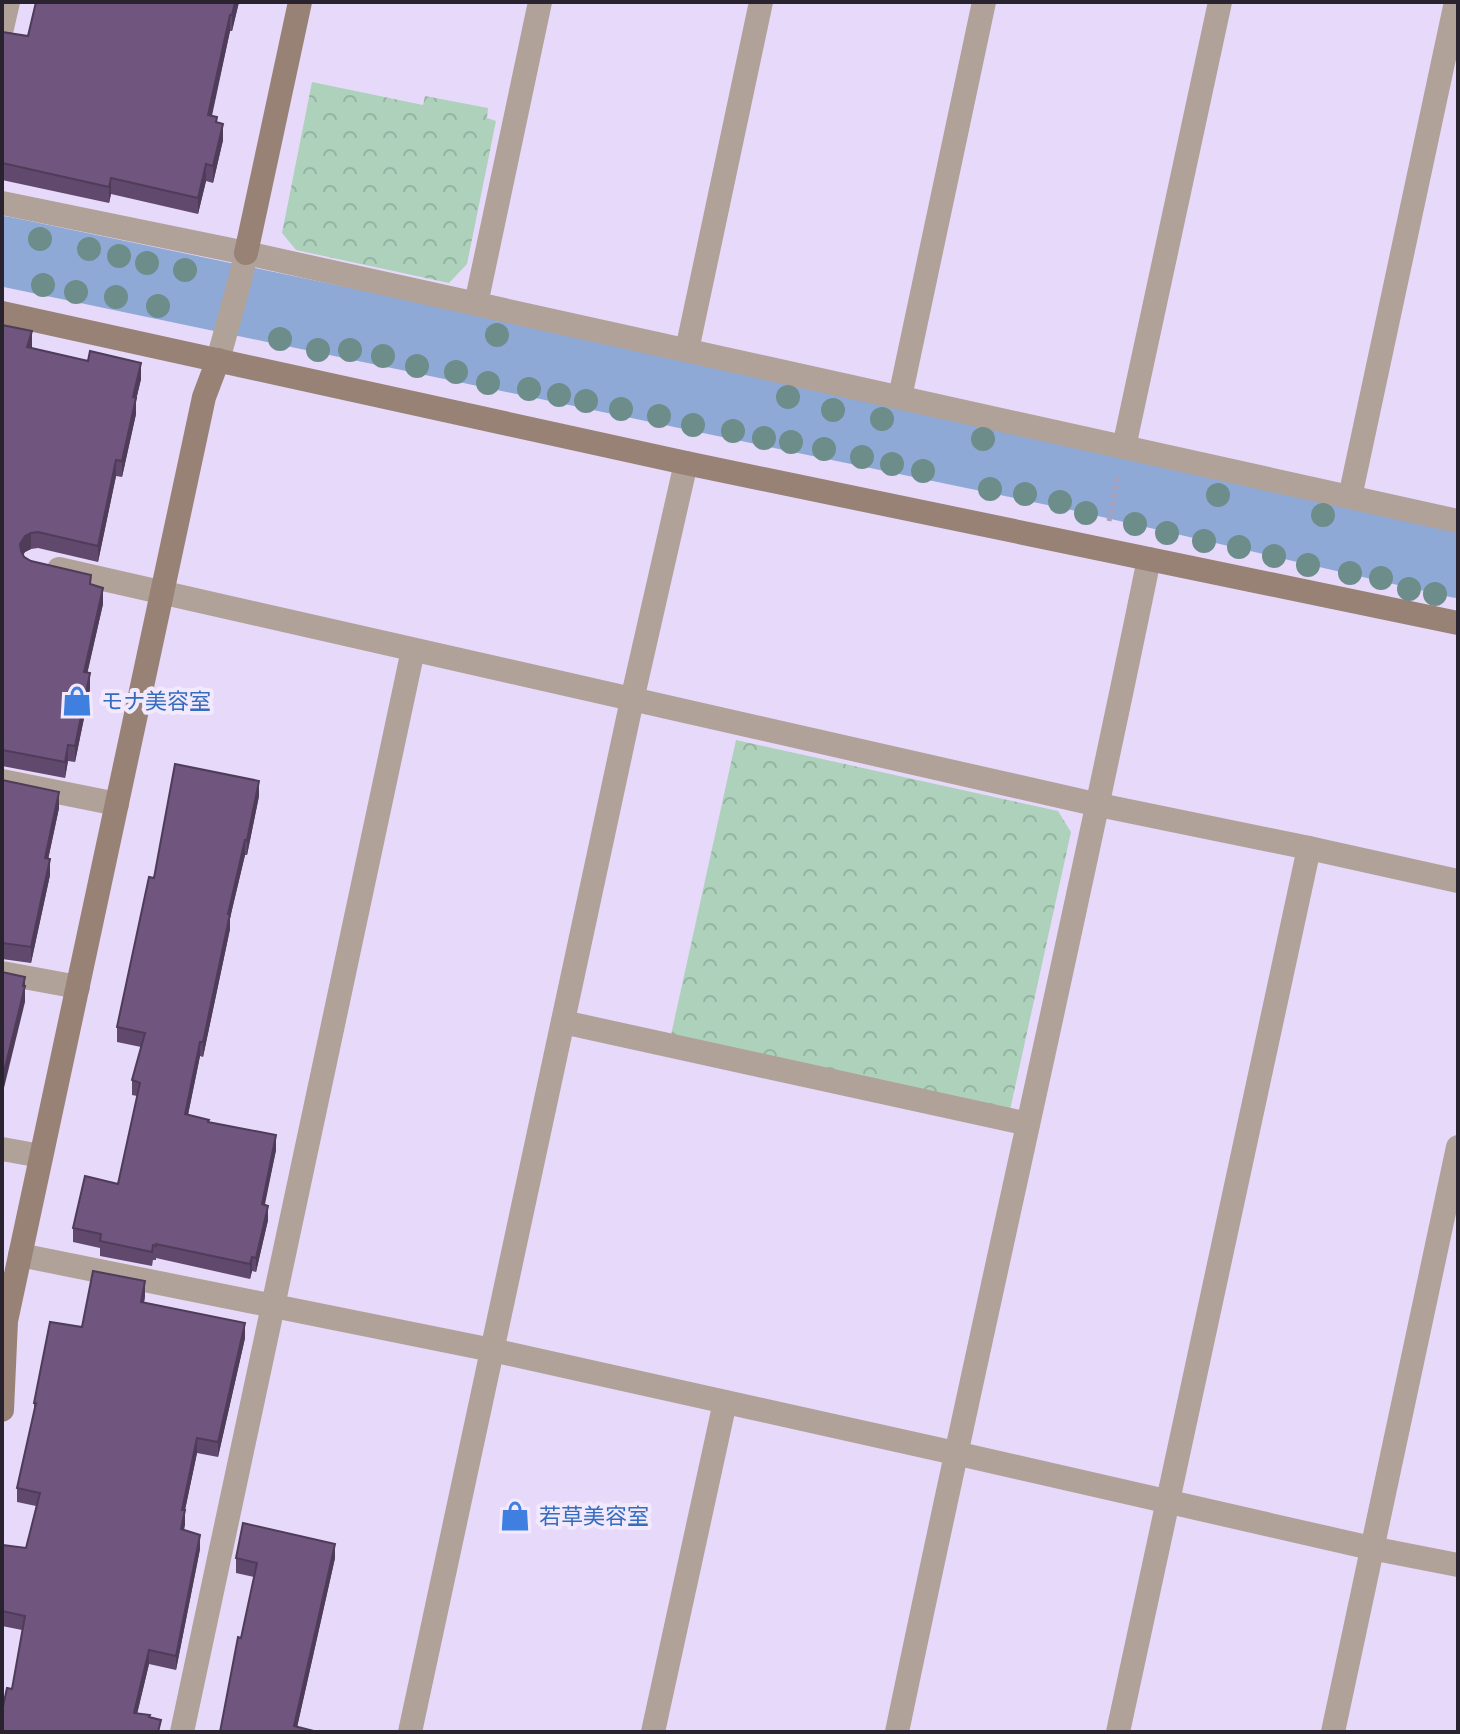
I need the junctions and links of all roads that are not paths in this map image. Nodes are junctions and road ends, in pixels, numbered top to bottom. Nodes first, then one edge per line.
1 (8, 2) edge
2 (300, 2) edge
3 (540, 2) edge
4 (761, 2) edge
5 (984, 2) edge
6 (1220, 2) edge
7 (1456, 2) edge
8 (2, 28) edge
9 (2, 203) edge
10 (246, 253) junction
11 (476, 304) junction
12 (2, 313) edge
13 (687, 350) junction
14 (218, 360) junction
15 (900, 397) junction
16 (1124, 447) junction
17 (686, 463) junction
18 (1350, 497) junction
19 (1458, 521) edge
20 (1149, 559) junction
21 (35, 563) edge
22 (163, 591) junction
23 (1458, 623) edge
24 (413, 650) junction
25 (632, 700) junction
26 (2, 781) edge
27 (117, 804) junction
28 (1099, 805) junction
29 (1309, 848) junction
30 (1458, 881) edge
31 (2, 973) edge
32 (78, 987) junction
33 (563, 1022) junction
34 (1028, 1124) junction
35 (1458, 1147) edge
36 (2, 1149) edge
37 (41, 1156) junction
38 (20, 1255) junction
39 (274, 1306) junction
40 (4, 1321) edge
41 (492, 1350) junction
42 (725, 1402) junction
43 (2, 1410) edge
44 (955, 1453) junction
45 (1166, 1502) junction
46 (1371, 1548) junction
47 (1458, 1565) edge
48 (182, 1732) edge
49 (410, 1732) edge
50 (653, 1732) edge
51 (897, 1732) edge
52 (1118, 1732) edge
53 (1333, 1732) edge

1 - 8 street
2 - 10 street
3 - 11 street
4 - 13 street
5 - 15 street
6 - 16 street
7 - 18 street
9 - 10 street
10 - 11 street
10 - 14 street
11 - 13 street
12 - 14 street
13 - 15 street
14 - 17 street
14 - 22 street
15 - 16 street
16 - 18 street
17 - 20 street
17 - 25 street
18 - 19 street
20 - 23 street
20 - 28 street
21 - 22 street
22 - 24 street
22 - 27 street
24 - 25 street
24 - 39 street
25 - 28 street
25 - 33 street
26 - 27 street
27 - 32 street
28 - 29 street
28 - 34 street
29 - 30 street
29 - 45 street
31 - 32 street
32 - 37 street
33 - 34 street
33 - 41 street
34 - 44 street
35 - 46 street
36 - 37 street
37 - 38 street
38 - 39 street
38 - 40 street
39 - 41 street
39 - 48 street
40 - 43 street
41 - 42 street
41 - 49 street
42 - 44 street
42 - 50 street
44 - 45 street
44 - 51 street
45 - 46 street
45 - 52 street
46 - 47 street
46 - 53 street

